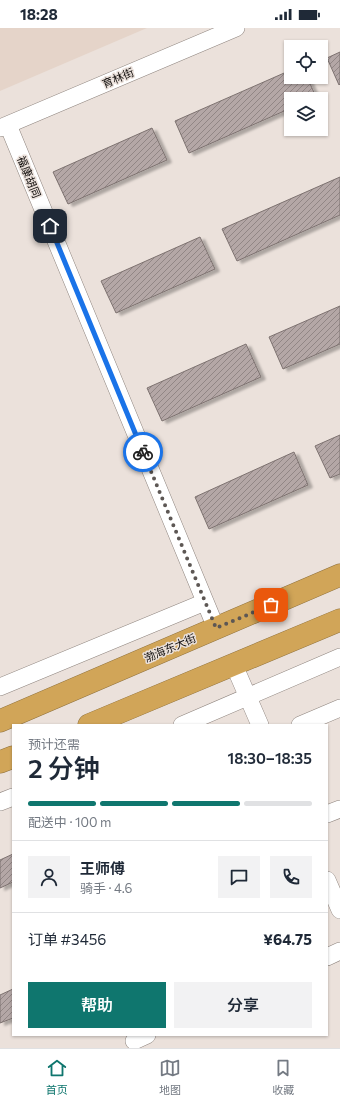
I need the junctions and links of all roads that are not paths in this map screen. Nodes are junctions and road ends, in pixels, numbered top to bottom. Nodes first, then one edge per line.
1 (236, 28) edge
2 (4, 127) edge
3 (340, 575) edge
4 (205, 602) junction
5 (340, 620) edge
6 (216, 628) junction
7 (340, 657) edge
8 (234, 665) junction
9 (0, 688) edge
10 (247, 697) junction
11 (340, 708) edge
12 (0, 721) edge
13 (91, 724) edge
14 (184, 724) edge
15 (260, 724) edge
16 (302, 724) edge
17 (12, 797) edge
18 (0, 802) edge
19 (340, 809) edge
20 (328, 814) edge
21 (328, 882) edge
22 (340, 910) edge
23 (340, 951) edge
24 (328, 957) edge

1 - 2 street, 育林街
2 - 4 street, 福康胡同
3 - 6 highway, 渤海东大街
4 - 6 street, 福康胡同
4 - 9 street
5 - 8 highway
6 - 12 highway, 渤海东大街
7 - 10 street
8 - 10 street
8 - 13 highway
10 - 14 street
10 - 15 street
11 - 16 street
17 - 18 street
19 - 20 street
21 - 22 street
23 - 24 street

